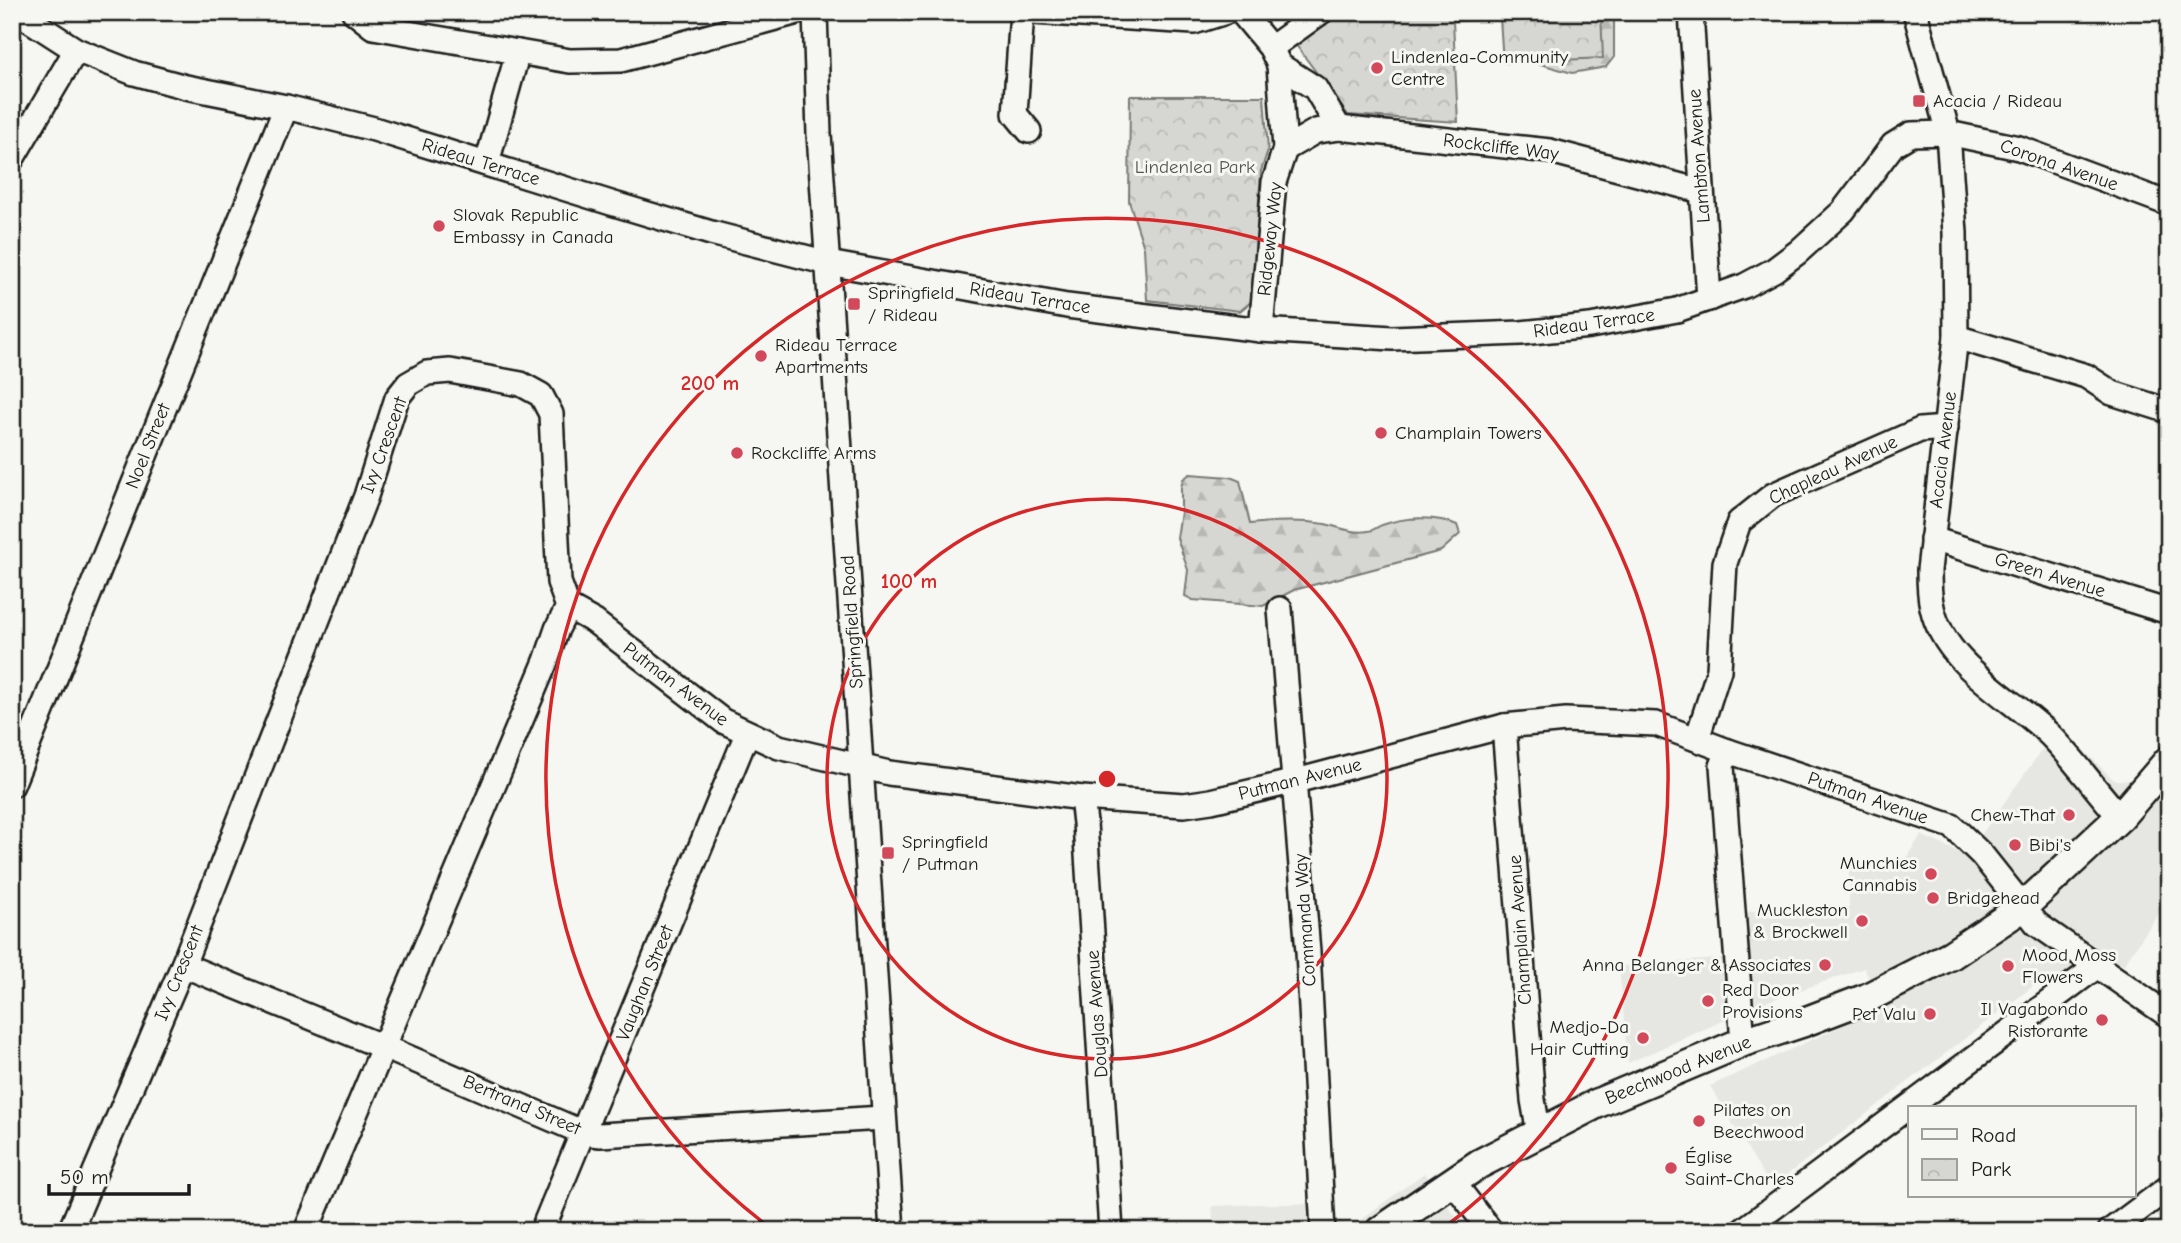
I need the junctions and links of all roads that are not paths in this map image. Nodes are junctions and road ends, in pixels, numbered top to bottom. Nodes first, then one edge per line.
1 (17, 12) edge
2 (354, 12) edge
3 (798, 12) edge
4 (815, 12) edge
5 (1022, 12) edge
6 (1032, 12) edge
7 (1226, 12) edge
8 (1241, 12) edge
9 (1321, 12) edge
10 (1690, 12) edge
11 (1915, 12) edge
12 (76, 50) junction
13 (518, 52) junction
14 (1275, 57) junction
15 (286, 107) junction
16 (1339, 128) junction
17 (1029, 131) dead end
18 (1948, 133) junction
19 (1285, 149) junction
20 (12, 159) edge
21 (487, 163) junction
22 (1701, 191) junction
23 (2169, 204) edge
24 (828, 263) junction
25 (1709, 299) junction
26 (1261, 330) junction
27 (1956, 337) junction
28 (2169, 411) edge
29 (1946, 428) junction
30 (1931, 539) junction
31 (568, 607) junction
32 (1280, 610) dead end
33 (2169, 612) edge
34 (1504, 726) junction
35 (747, 734) junction
36 (1697, 739) junction
37 (1728, 751) junction
38 (2169, 760) edge
39 (861, 765) junction
40 (1296, 781) junction
41 (12, 785) edge
42 (1082, 798) junction
43 (2120, 817) junction
44 (2023, 907) junction
45 (183, 965) junction
46 (2096, 967) junction
47 (2169, 1016) edge
48 (1743, 1042) junction
49 (383, 1047) junction
50 (1910, 1106) edge
51 (1908, 1107) edge
52 (883, 1118) junction
53 (584, 1133) junction
54 (1539, 1134) junction
55 (1452, 1182) junction
56 (2169, 1186) edge
57 (70, 1231) edge
58 (306, 1231) edge
59 (542, 1231) edge
60 (892, 1231) edge
61 (1111, 1231) edge
62 (1323, 1231) edge
63 (1380, 1231) edge
64 (1491, 1231) edge
65 (1742, 1231) edge
66 (2110, 1231) edge

1 - 12 street, Rideau Terrace
2 - 13 street
3 - 13 street
4 - 24 street, Springfield Road
5 - 17 street
6 - 7 street
8 - 14 street
9 - 14 street
10 - 22 street, Lambton Avenue
11 - 18 street, Acacia Avenue
12 - 15 street, Rideau Terrace
12 - 20 street
13 - 21 street
14 - 16 street
14 - 19 street
15 - 21 street, Rideau Terrace
15 - 41 street, Noel Street
16 - 19 street, Rockcliffe Way
16 - 22 street, Rockcliffe Way
18 - 23 street, Corona Avenue
18 - 25 street, Rideau Terrace
18 - 27 street, Acacia Avenue
19 - 26 street, Ridgeway Way
21 - 24 street, Rideau Terrace
22 - 25 street, Lambton Avenue
24 - 26 street, Rideau Terrace
24 - 39 street, Springfield Road
25 - 26 street, Rideau Terrace
27 - 28 street
27 - 29 street, Acacia Avenue
29 - 30 street, Acacia Avenue
29 - 36 street, Chapleau Avenue
30 - 33 street, Green Avenue
30 - 43 street, Acacia Avenue
31 - 35 street, Putman Avenue
31 - 45 street, Ivy Crescent
31 - 49 street
32 - 40 street, Commanda Way
34 - 36 street, Putman Avenue
34 - 40 street, Putman Avenue
34 - 54 street, Champlain Avenue
35 - 39 street, Putman Avenue
35 - 53 street, Vaughan Street
36 - 37 street, Putman Avenue
37 - 44 street, Putman Avenue
37 - 48 street
38 - 43 main road, Beechwood Avenue
39 - 42 street, Putman Avenue
39 - 52 street, Springfield Road
40 - 42 street, Putman Avenue
40 - 62 street, Commanda Way
42 - 61 street, Douglas Avenue
43 - 44 main road, Beechwood Avenue
44 - 46 street, Putman Avenue
44 - 48 main road, Beechwood Avenue
45 - 49 street, Bertrand Street
45 - 57 street, Ivy Crescent
46 - 47 street, Putman Avenue
46 - 50 street
48 - 54 main road, Beechwood Avenue
49 - 53 street, Bertrand Street
49 - 58 street
51 - 65 street
52 - 53 street, Bertrand Street
52 - 60 street, Springfield Road
53 - 59 street, Vaughan Street
54 - 55 main road, Beechwood Avenue
55 - 63 main road, Beechwood Avenue
55 - 64 street
56 - 66 street

